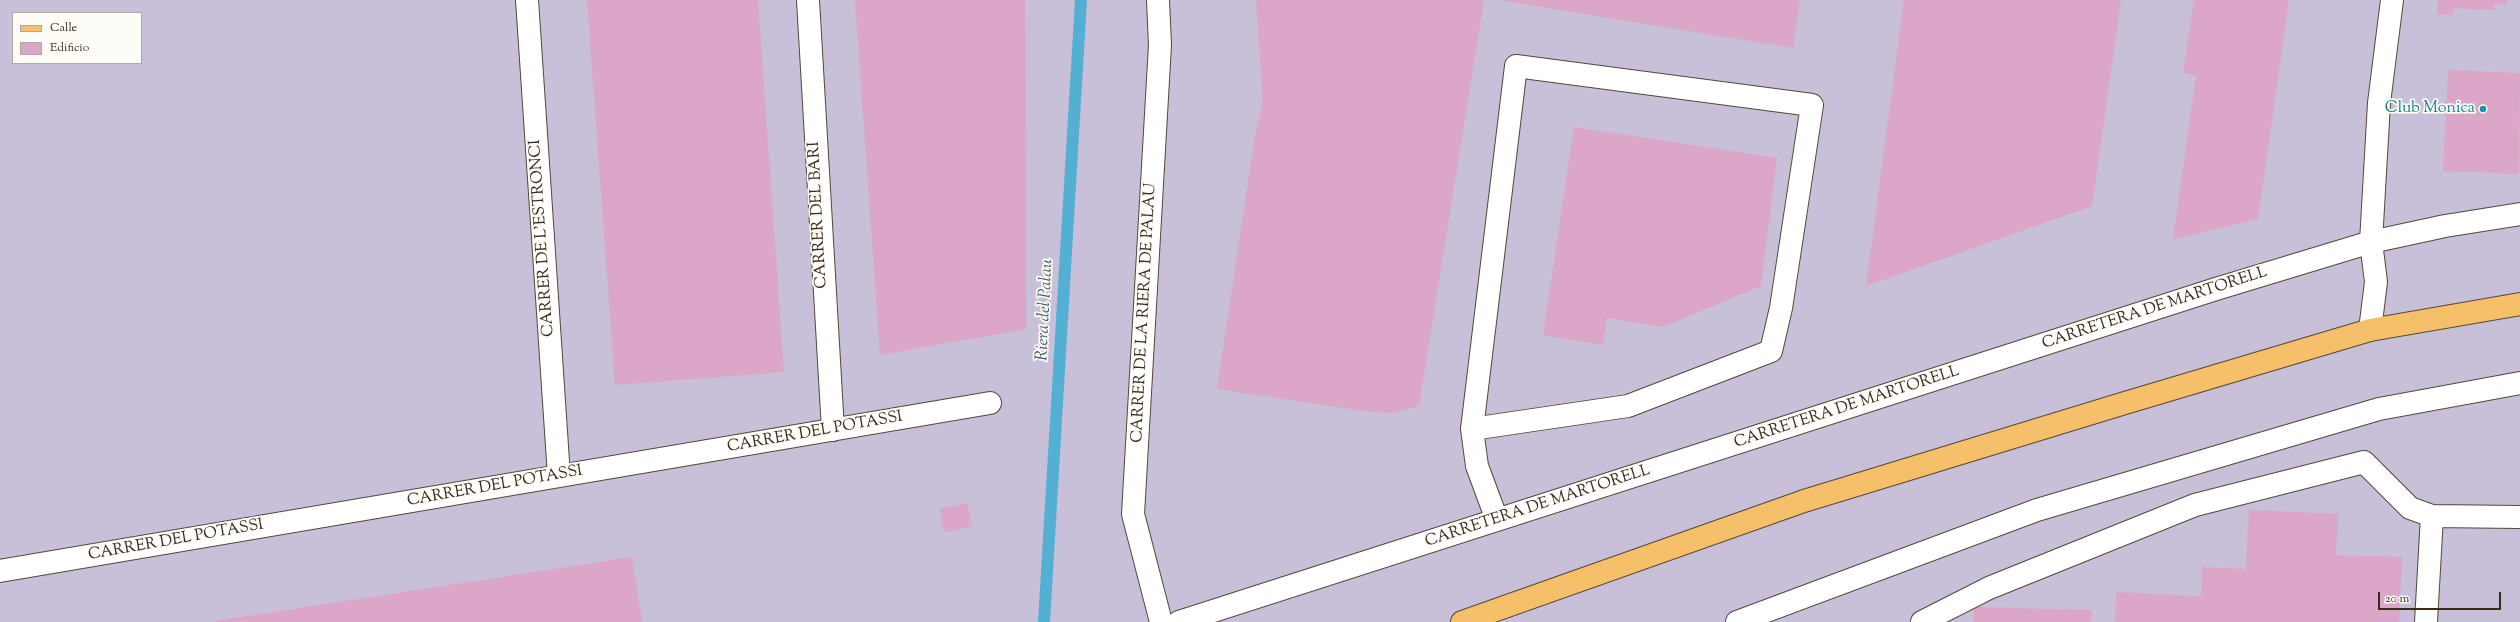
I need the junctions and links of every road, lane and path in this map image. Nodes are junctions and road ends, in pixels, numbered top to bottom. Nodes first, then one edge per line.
1 (527, 0) edge
2 (808, 0) edge
3 (1158, 0) edge
4 (2392, 0) edge
5 (2520, 214) edge
6 (2371, 242) junction
7 (2520, 304) edge
8 (2370, 330) junction
9 (2520, 383) edge
10 (990, 402) dead end
11 (1472, 429) junction
12 (833, 430) junction
13 (559, 476) junction
14 (2432, 516) junction
15 (2520, 517) edge
16 (1497, 520) junction
17 (0, 570) edge
18 (1161, 622) edge
19 (1178, 622) edge
20 (1462, 622) edge
21 (1737, 622) edge
22 (1922, 622) edge
23 (2426, 622) edge

1 - 13 street, CARRER DE L'ESTRONCI
2 - 12 street, CARRER DEL BARI
3 - 18 street, CARRER DE LA RIERA DE PALAU
4 - 6 street
5 - 6 street, CARRETERA DE MARTORELL
6 - 8 street
6 - 16 street, CARRETERA DE MARTORELL
7 - 8 main road
8 - 20 main road
9 - 21 street
10 - 12 street, CARRER DEL POTASSI
11 - 11 street
11 - 16 street
12 - 13 street, CARRER DEL POTASSI
13 - 17 street, CARRER DEL POTASSI
14 - 15 street
14 - 22 street
14 - 23 street
16 - 19 street, CARRETERA DE MARTORELL

